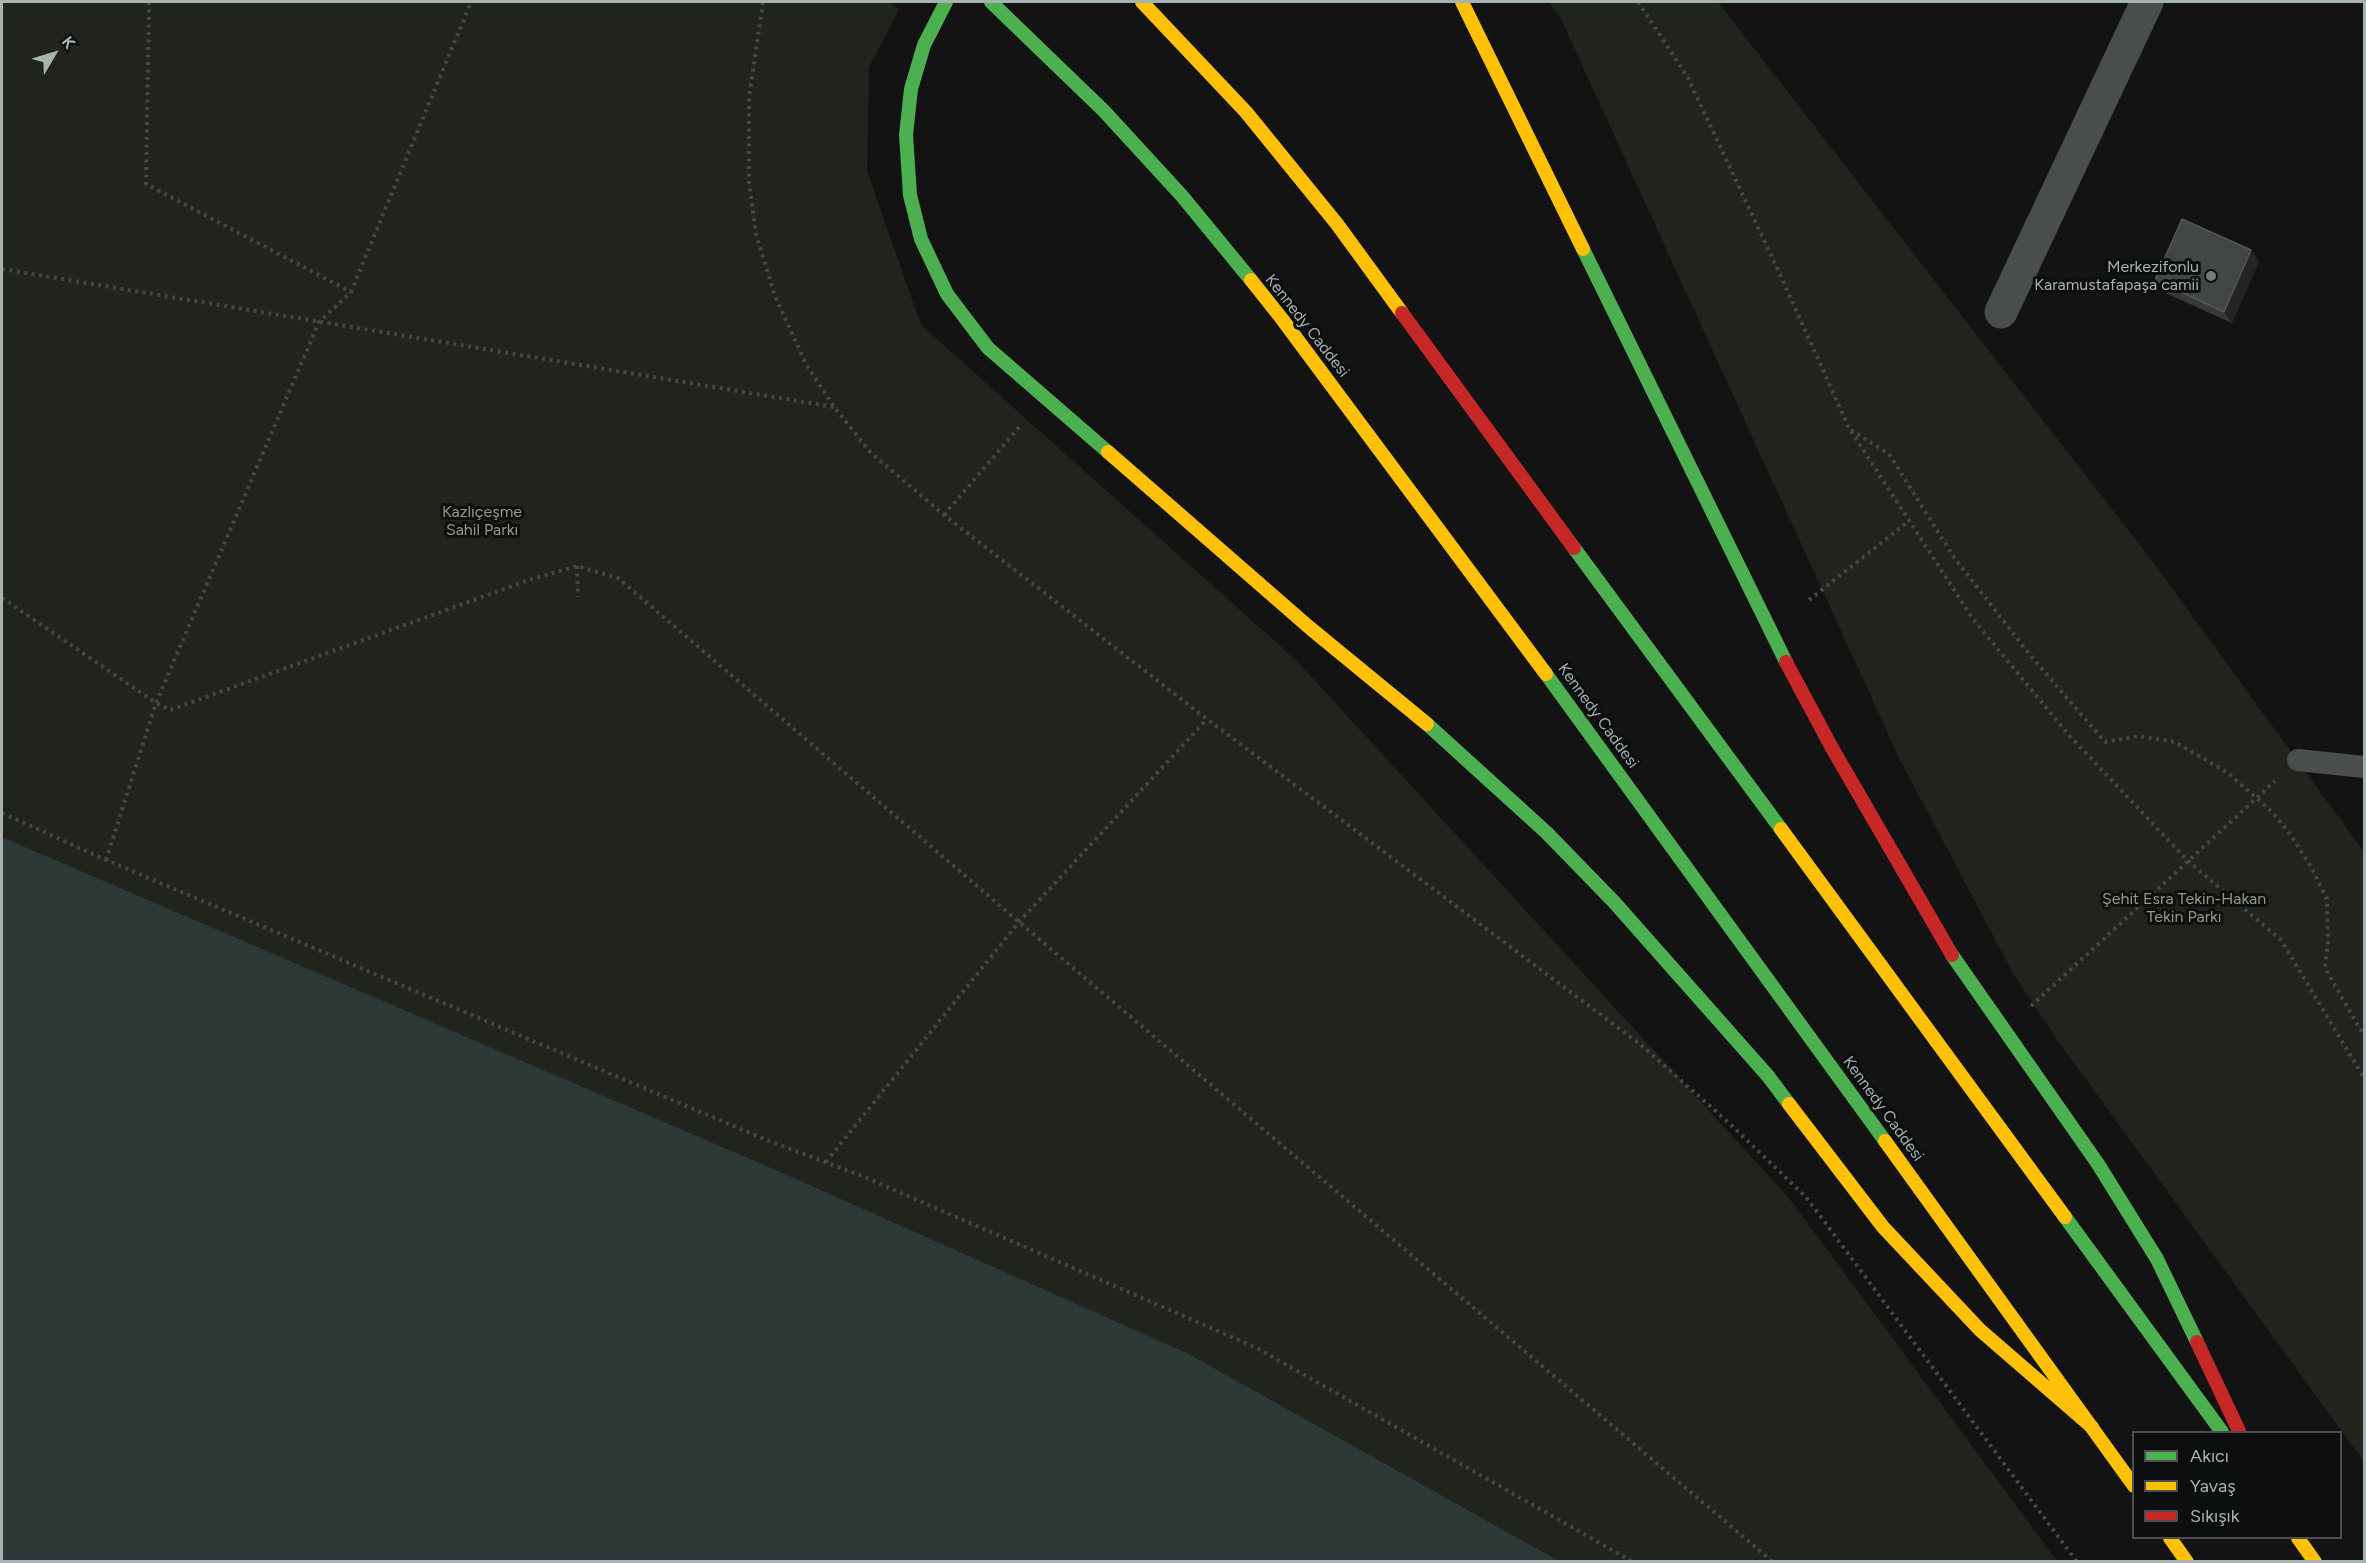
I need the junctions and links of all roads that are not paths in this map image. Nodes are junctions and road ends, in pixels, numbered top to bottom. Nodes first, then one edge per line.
1 (946, 2) edge
2 (991, 2) edge
3 (1142, 2) edge
4 (1462, 2) edge
5 (2147, 2) edge
6 (2001, 312) dead end
7 (2298, 760) road end
8 (2364, 767) edge
9 (2092, 1426) junction
10 (2221, 1431) edge
11 (2240, 1431) edge
12 (2132, 1485) edge
13 (2171, 1539) edge
14 (2299, 1539) edge
15 (2187, 1562) edge
16 (2314, 1562) edge

1 - 9 highway
2 - 9 highway, Kennedy Caddesi
3 - 10 highway
4 - 11 highway
5 - 6 street
7 - 8 lane
9 - 12 highway, Kennedy Caddesi
13 - 15 highway
14 - 16 highway

